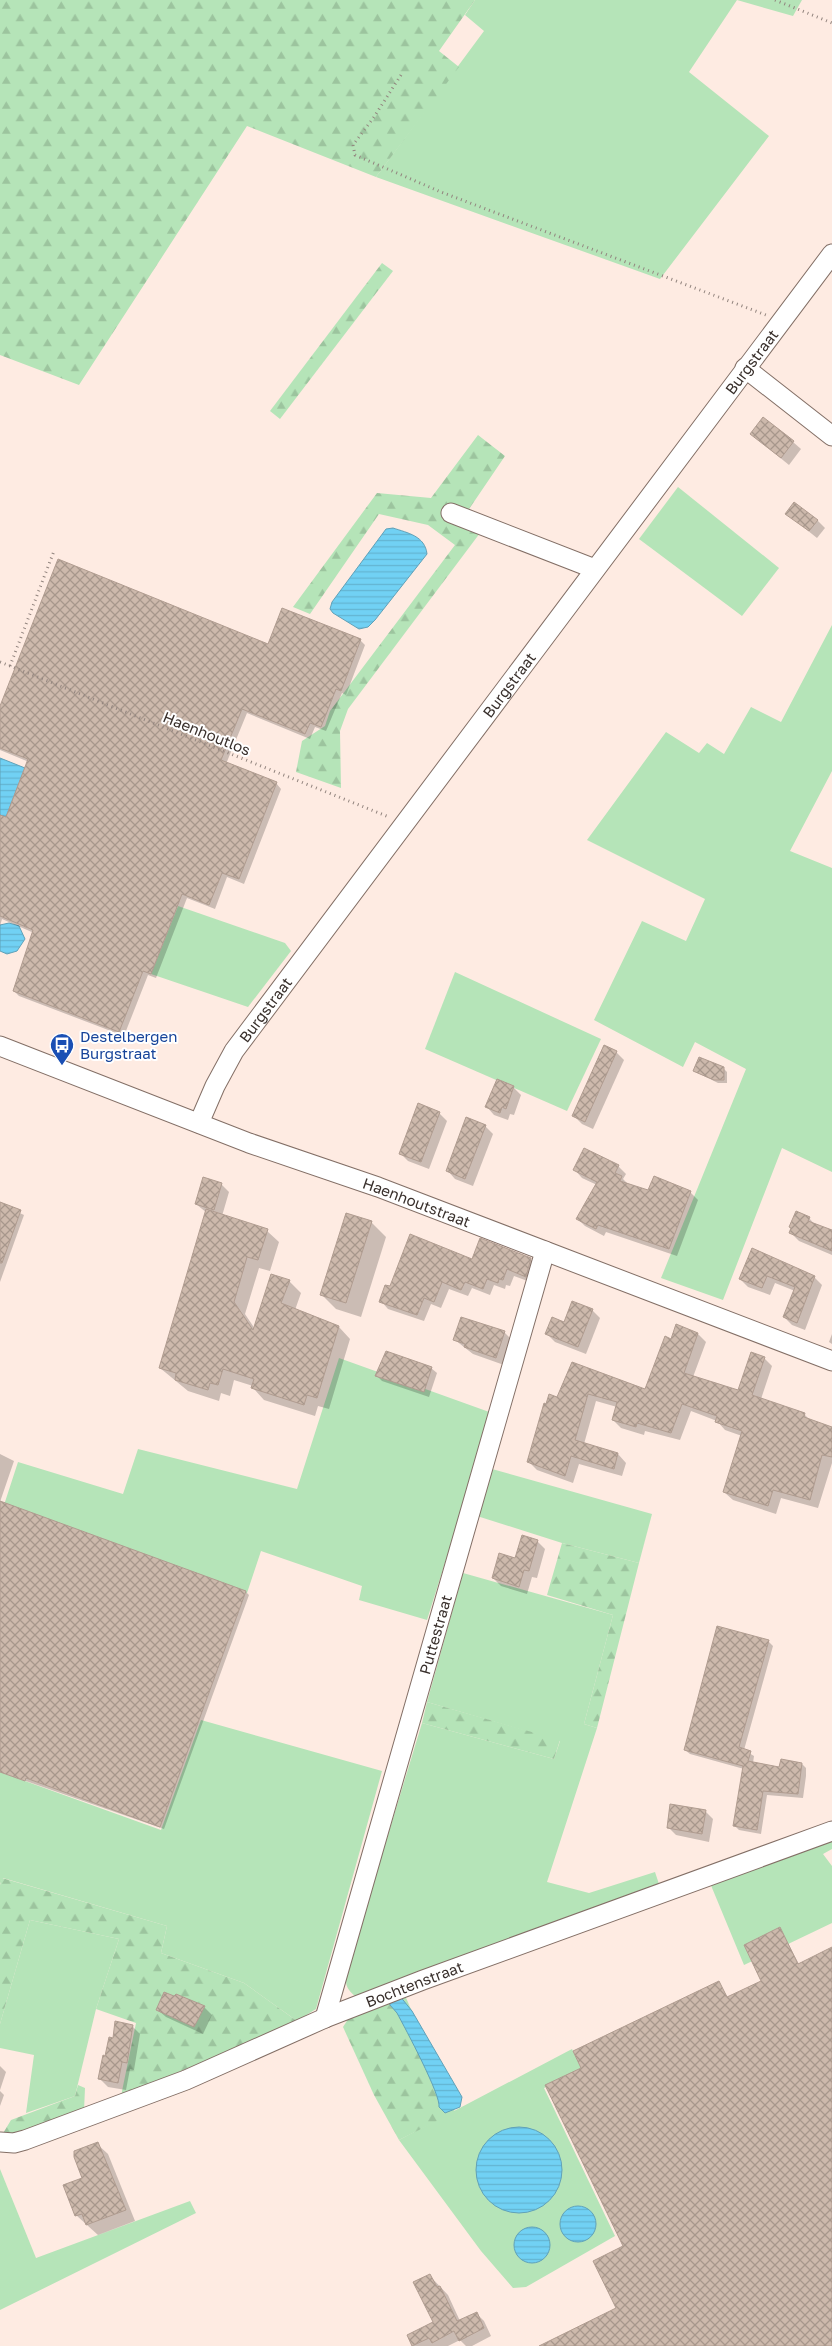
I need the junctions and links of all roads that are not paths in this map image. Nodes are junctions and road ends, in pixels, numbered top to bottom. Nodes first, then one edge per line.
1 (832, 254) edge
2 (744, 368) junction
3 (832, 436) edge
4 (451, 513) dead end
5 (595, 569) junction
6 (0, 1046) edge
7 (199, 1123) junction
8 (545, 1251) junction
9 (832, 1361) edge
10 (832, 1831) edge
11 (325, 2018) junction
12 (0, 2142) edge

1 - 2 street, Burgstraat
2 - 3 street
2 - 5 street, Burgstraat
4 - 5 street
5 - 7 street, Burgstraat
6 - 7 street, Haenhoutstraat
7 - 8 street, Haenhoutstraat
8 - 9 street, Haenhoutstraat
8 - 11 street, Puttestraat
10 - 11 street, Bochtenstraat
11 - 12 street, Bochtenstraat

